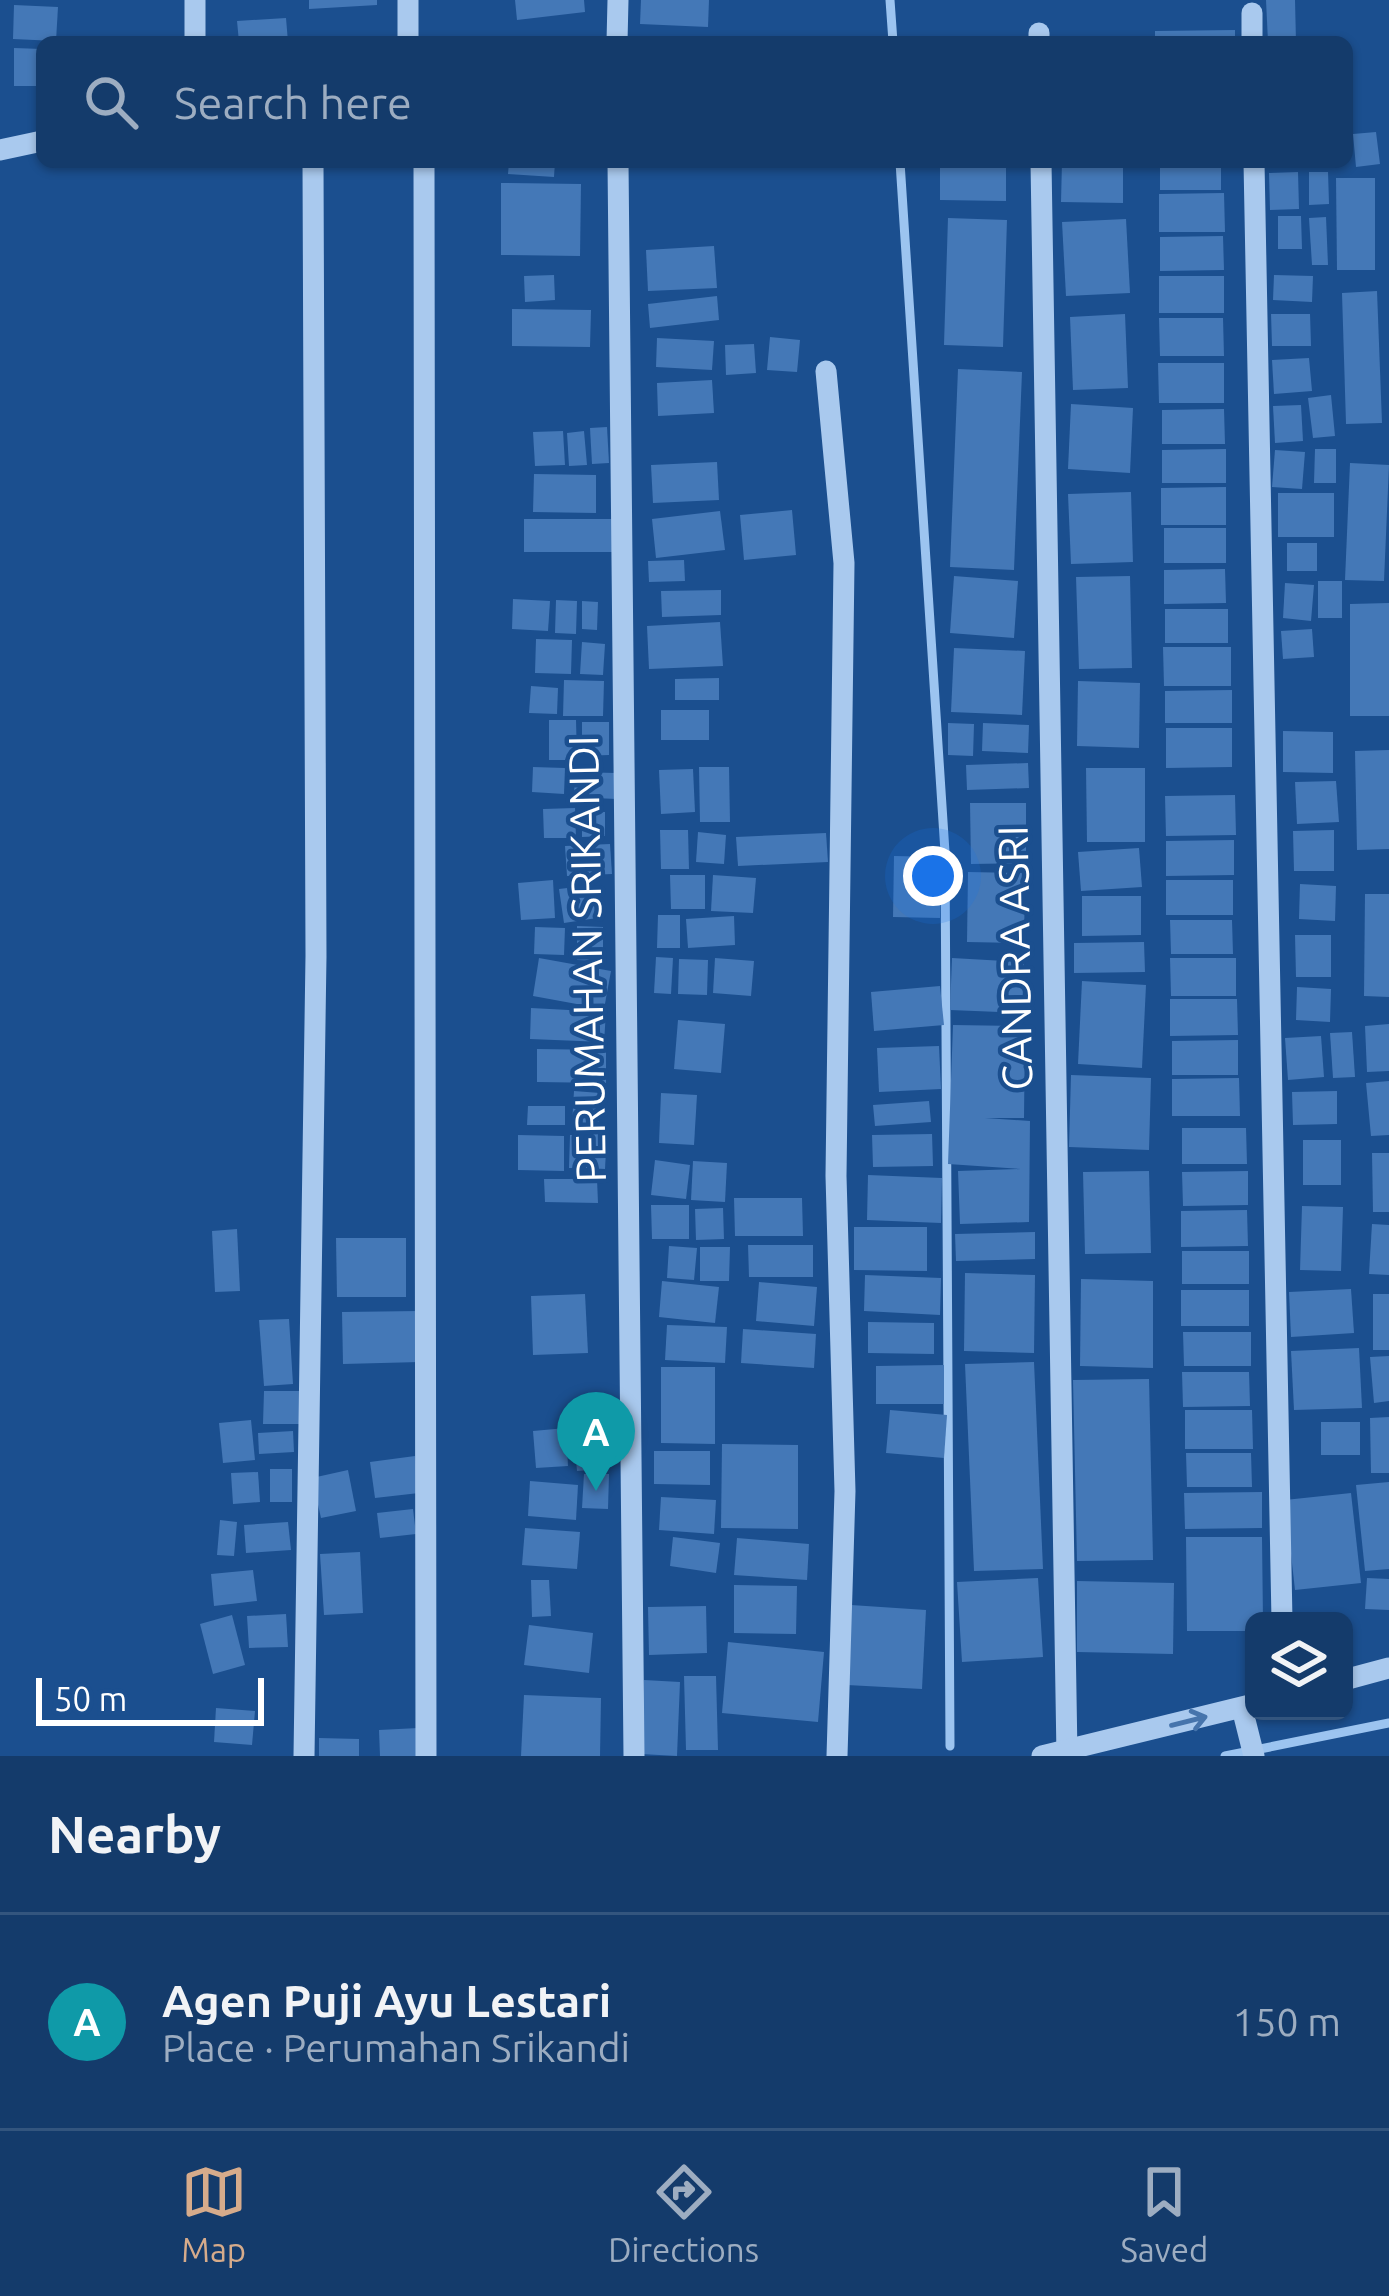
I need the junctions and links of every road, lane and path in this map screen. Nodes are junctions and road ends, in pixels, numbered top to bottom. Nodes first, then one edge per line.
1 (195, 0) edge
2 (408, 0) edge
3 (618, 0) edge
4 (1252, 13) dead end
5 (195, 36) edge
6 (409, 36) edge
7 (617, 36) edge
8 (1252, 36) edge
9 (36, 142) edge
10 (0, 150) edge
11 (313, 168) edge
12 (424, 168) edge
13 (618, 168) edge
14 (1041, 168) edge
15 (1254, 168) edge
16 (826, 370) dead end
17 (1282, 1612) edge
18 (1389, 1668) edge
19 (1353, 1678) edge
20 (1245, 1714) edge
21 (1249, 1720) edge
22 (1067, 1754) edge
23 (304, 1756) edge
24 (426, 1756) edge
25 (634, 1756) edge
26 (837, 1756) edge
27 (1042, 1756) edge
28 (1254, 1756) edge

1 - 5 street
2 - 6 street
3 - 7 street
4 - 8 street
9 - 10 street
11 - 23 street
12 - 24 street
13 - 25 street, PERUMAHAN SRIKANDI
14 - 22 street, CANDRA ASRI
15 - 17 street
16 - 26 street
18 - 19 street
22 -> 20 street
21 - 28 street
22 - 27 street

